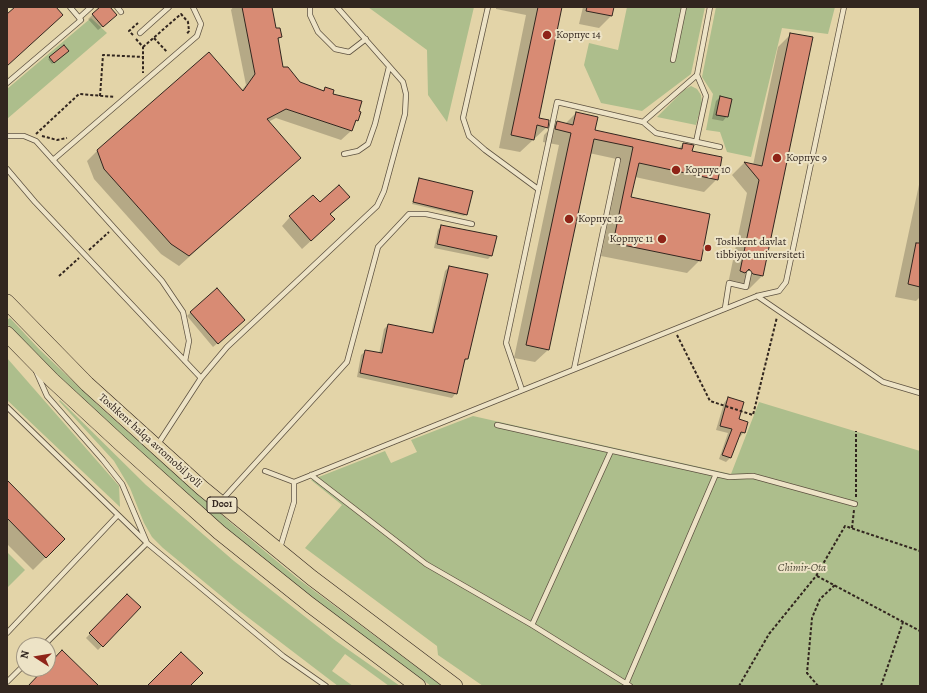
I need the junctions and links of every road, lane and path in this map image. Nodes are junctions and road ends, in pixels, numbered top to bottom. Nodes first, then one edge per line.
1 (70, 7) edge
2 (91, 7) edge
3 (117, 7) edge
4 (169, 7) edge
5 (193, 7) edge
6 (310, 7) edge
7 (337, 7) edge
8 (488, 7) edge
9 (684, 7) edge
10 (710, 7) edge
11 (844, 7) edge
12 (121, 12) dead end
13 (79, 18) junction
14 (140, 34) dead end
15 (154, 38) junction
16 (184, 38) dead end
17 (366, 40) junction
18 (168, 52) junction
19 (144, 57) junction
20 (163, 57) dead end
21 (172, 58) junction
22 (673, 60) dead end
23 (389, 67) junction
24 (148, 70) dead end
25 (696, 74) junction
26 (7, 83) edge
27 (100, 96) junction
28 (112, 102) dead end
29 (643, 122) junction
30 (7, 136) edge
31 (69, 137) dead end
32 (696, 142) junction
33 (720, 147) dead end
34 (344, 154) dead end
35 (53, 160) junction
36 (618, 160) dead end
37 (7, 170) edge
38 (538, 189) junction
39 (472, 224) dead end
40 (749, 273) dead end
41 (756, 296) junction
42 (7, 302) edge
43 (725, 308) junction
44 (779, 311) junction
45 (674, 329) junction
46 (7, 334) edge
47 (31, 359) junction
48 (185, 361) junction
49 (574, 369) junction
50 (200, 378) junction
51 (522, 390) junction
52 (920, 393) edge
53 (7, 407) edge
54 (497, 425) dead end
55 (856, 431) dead end
56 (156, 447) junction
57 (611, 451) junction
58 (265, 470) dead end
59 (716, 474) junction
60 (311, 475) junction
61 (294, 482) junction
62 (220, 503) junction
63 (855, 504) junction
64 (118, 515) junction
65 (852, 528) junction
66 (147, 543) junction
67 (920, 551) edge
68 (279, 552) junction
69 (816, 576) junction
70 (834, 586) junction
71 (903, 622) junction
72 (532, 625) junction
73 (920, 631) edge
74 (7, 633) edge
75 (52, 637) edge
76 (16, 673) edge
77 (7, 682) edge
78 (628, 685) edge
79 (326, 686) edge
80 (418, 686) edge
81 (455, 686) edge
82 (739, 686) edge
83 (818, 686) edge
84 (881, 686) edge

1 - 13 lane
2 - 13 lane
3 - 12 lane
4 - 14 lane
5 - 21 lane
6 - 17 lane
7 - 17 lane
8 - 38 lane
9 - 22 lane
10 - 25 lane
11 - 41 lane
13 - 26 lane
15 - 16 path
15 - 18 path
15 - 19 path
17 - 23 lane
18 - 20 path
18 - 21 path
19 - 24 path
19 - 27 path
21 - 35 lane
23 - 34 lane
23 - 50 lane
25 - 29 lane
25 - 32 lane
27 - 28 path
27 - 31 path
29 - 32 lane
29 - 38 lane
30 - 35 lane
32 - 33 lane
35 - 48 lane
36 - 49 lane
37 - 48 lane
38 - 51 lane
39 - 62 lane
40 - 43 lane
41 - 43 lane
41 - 44 lane
42 - 56 highway, Toshkent halqa avtomobil yo'li / D001
43 - 45 lane
44 - 45 path
44 - 52 lane
45 - 49 lane
46 - 47 highway, Toshkent halqa avtomobil yo'li / D001
47 - 66 lane
47 - 80 highway, Toshkent halqa avtomobil yo'li / D001
48 - 50 lane
49 - 51 lane
50 - 56 lane
51 - 60 lane
53 - 64 lane
54 - 57 lane
55 - 63 path
56 - 62 highway, Toshkent halqa avtomobil yo'li / D001
57 - 59 lane
57 - 72 lane
58 - 61 lane
59 - 63 lane
59 - 78 lane
60 - 61 lane
60 - 72 lane
61 - 68 lane
62 - 68 highway, Toshkent halqa avtomobil yo'li / D001
63 - 65 path
64 - 66 lane
64 - 74 lane
65 - 67 path
65 - 69 path
66 - 75 lane
66 - 79 lane
68 - 81 highway, Toshkent halqa avtomobil yo'li / D001
69 - 70 path
69 - 82 path
70 - 71 path
70 - 83 path
71 - 73 path
71 - 84 path
72 - 78 lane
76 - 77 lane

